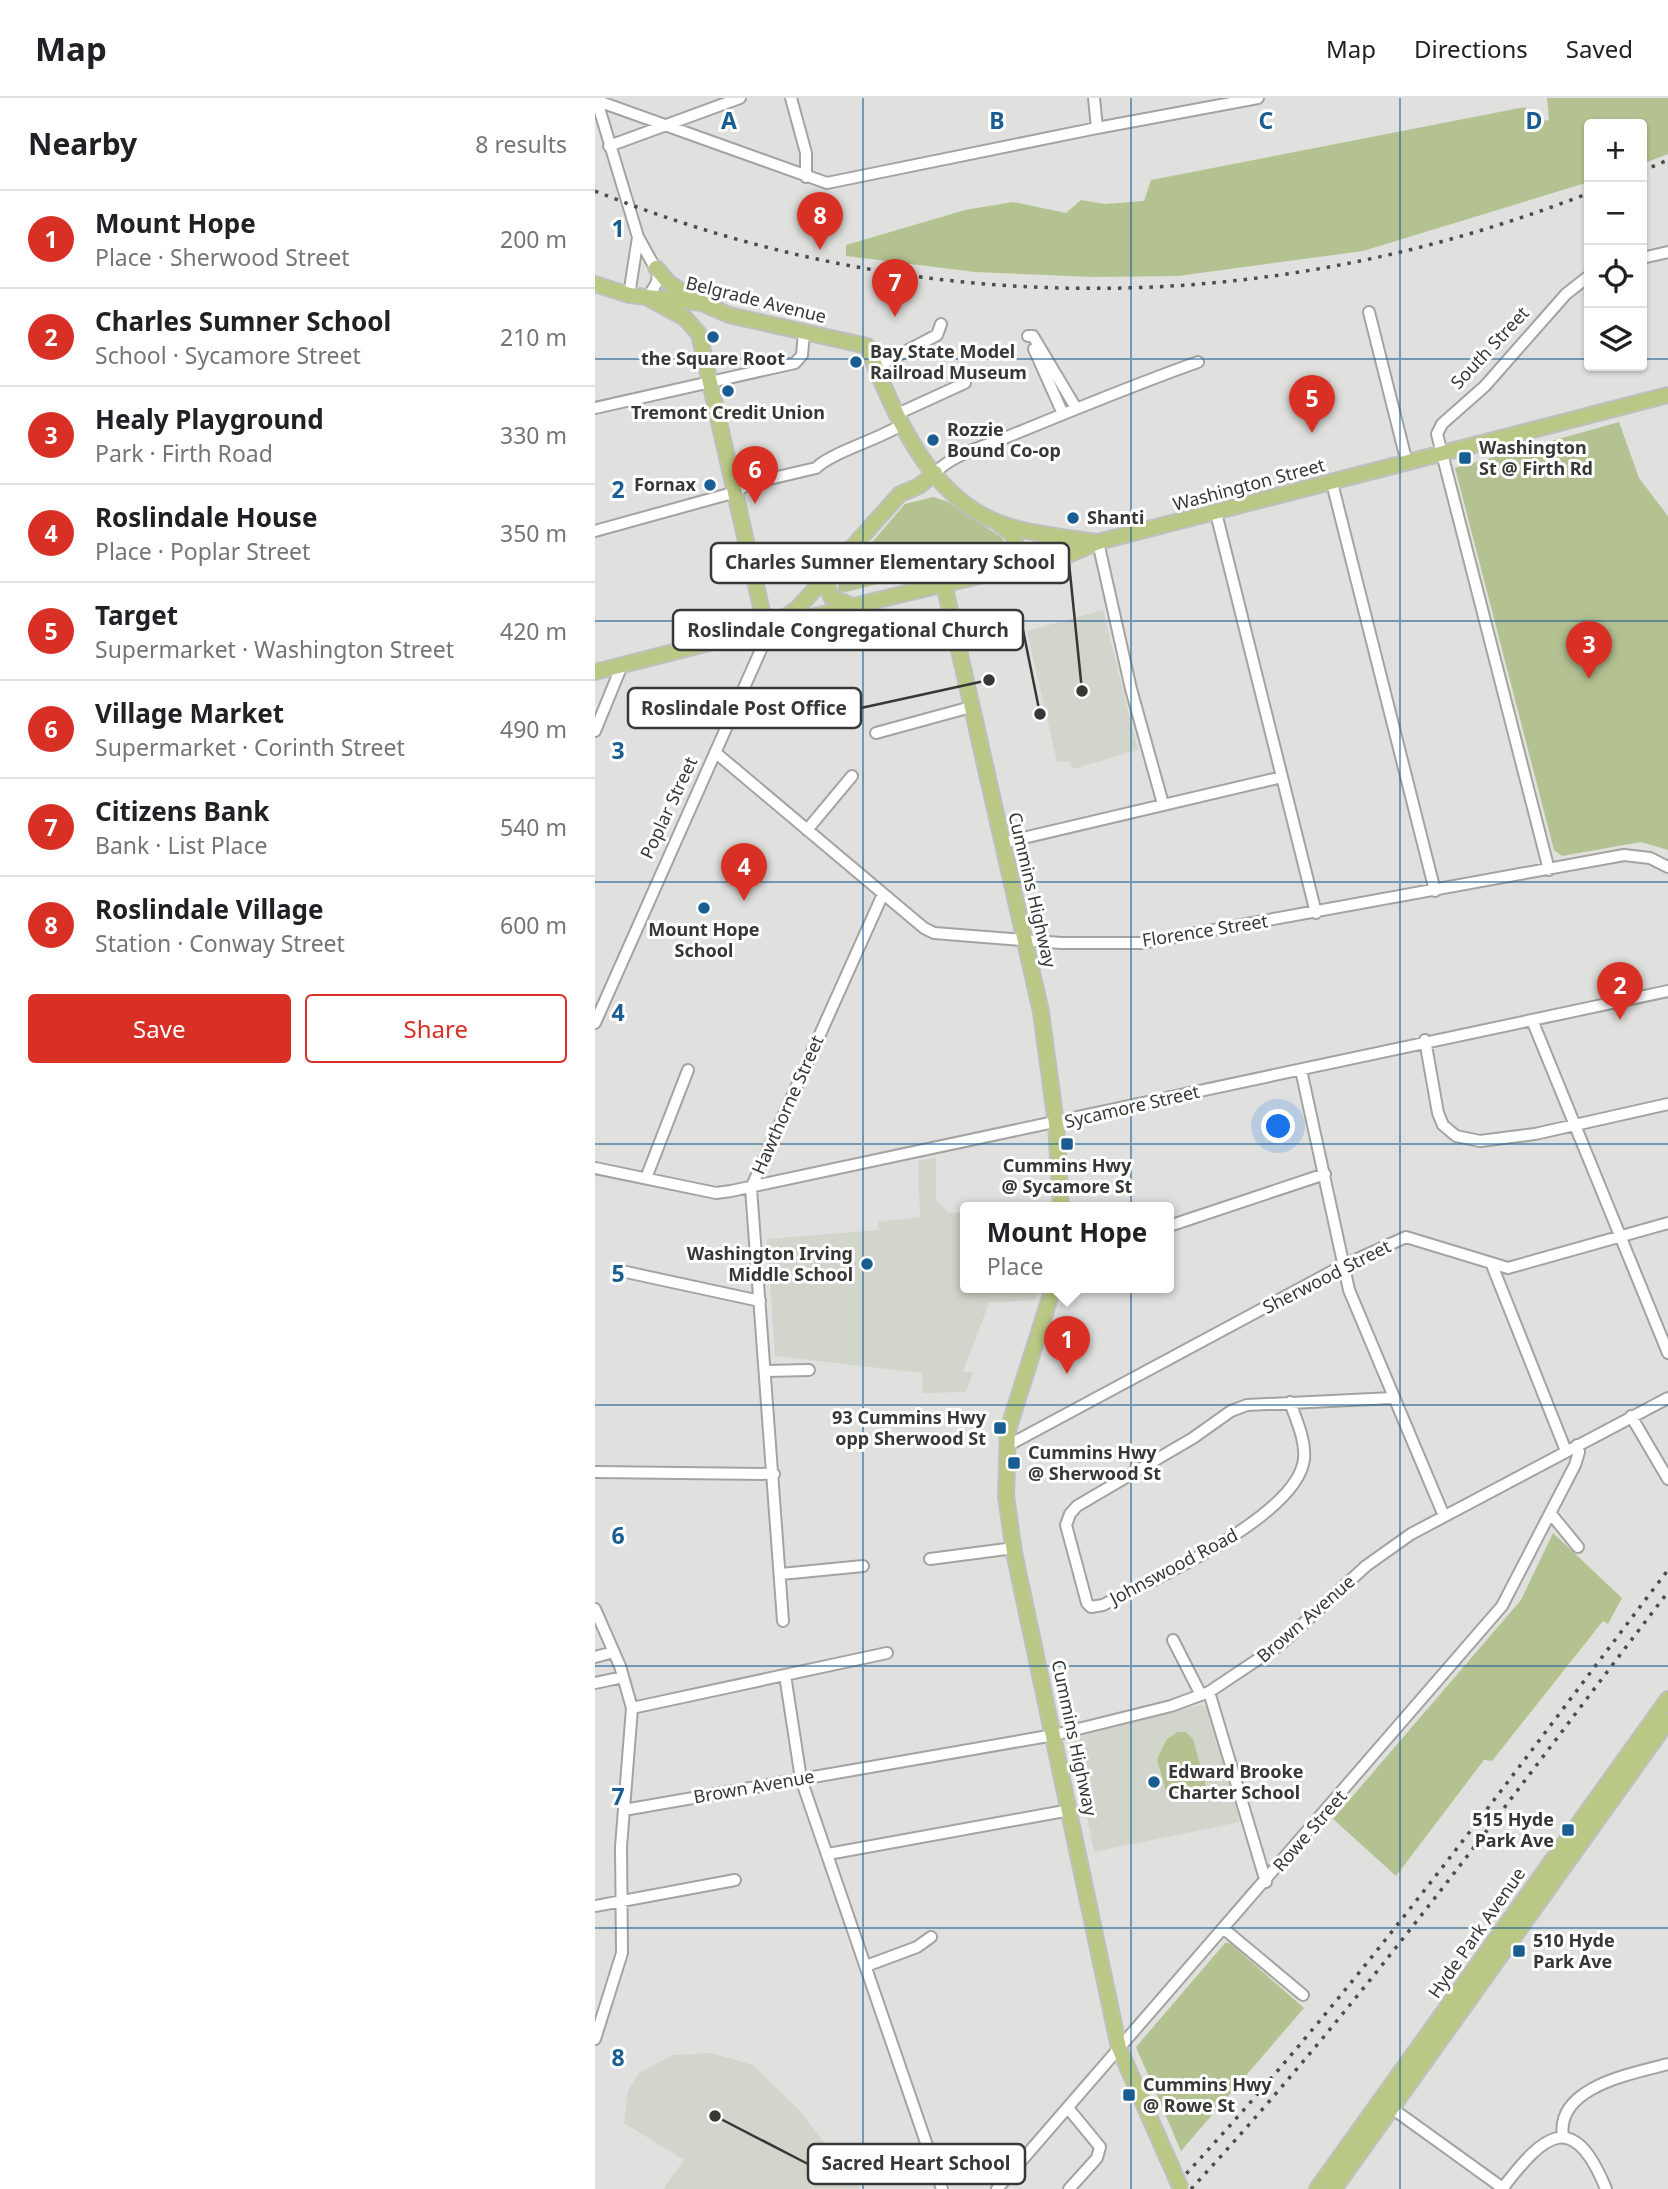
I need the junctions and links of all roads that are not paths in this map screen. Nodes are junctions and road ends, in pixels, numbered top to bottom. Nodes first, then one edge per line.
1 (740, 98) edge
2 (791, 98) edge
3 (1094, 98) edge
4 (1258, 98) edge
5 (596, 100) edge
6 (664, 126) junction
7 (1097, 128) junction
8 (609, 146) junction
9 (806, 177) junction
10 (638, 237) junction
11 (1668, 252) edge
12 (1647, 257) edge
13 (656, 268) junction
14 (1584, 280) edge
15 (595, 284) edge
16 (629, 295) junction
17 (648, 298) junction
18 (702, 303) junction
19 (1369, 312) dead end
20 (729, 315) junction
21 (940, 324) dead end
22 (804, 333) junction
23 (699, 334) junction
24 (1198, 362) dead end
25 (876, 367) junction
26 (709, 382) junction
27 (965, 383) dead end
28 (1668, 395) edge
29 (595, 408) edge
30 (1076, 408) junction
31 (1063, 414) junction
32 (898, 420) junction
33 (1441, 455) junction
34 (1407, 463) junction
35 (935, 473) junction
36 (1332, 483) junction
37 (736, 492) junction
38 (1216, 513) junction
39 (997, 523) junction
40 (595, 531) edge
41 (1098, 542) junction
42 (833, 568) junction
43 (998, 572) junction
44 (944, 584) junction
45 (854, 606) junction
46 (766, 629) junction
47 (622, 665) junction
48 (595, 672) edge
49 (971, 707) junction
50 (595, 731) edge
51 (876, 733) dead end
52 (716, 753) junction
53 (852, 776) dead end
54 (1282, 777) junction
55 (1163, 804) junction
56 (807, 830) junction
57 (1002, 843) junction
58 (1668, 867) edge
59 (1549, 870) junction
60 (1435, 891) junction
61 (883, 894) junction
62 (1316, 913) junction
63 (1025, 939) junction
64 (1668, 991) edge
65 (1532, 1020) junction
66 (595, 1023) edge
67 (1425, 1040) junction
68 (688, 1070) dead end
69 (1301, 1070) junction
70 (1668, 1104) edge
71 (1056, 1124) junction
72 (1573, 1124) junction
73 (595, 1168) edge
74 (1325, 1174) junction
75 (646, 1178) junction
76 (751, 1188) junction
77 (1061, 1202) edge
78 (1668, 1223) edge
79 (1174, 1224) edge
80 (1618, 1235) junction
81 (1492, 1265) junction
82 (1342, 1266) junction
83 (625, 1272) dead end
84 (1052, 1293) edge
85 (760, 1301) junction
86 (1668, 1353) edge
87 (809, 1370) dead end
88 (766, 1371) junction
89 (1392, 1398) junction
90 (1668, 1398) edge
91 (1290, 1402) junction
92 (1632, 1416) junction
93 (1577, 1445) junction
94 (1007, 1446) junction
95 (1566, 1451) junction
96 (595, 1472) edge
97 (774, 1474) junction
98 (1668, 1479) edge
99 (1551, 1514) junction
100 (1444, 1516) junction
101 (1014, 1548) junction
102 (1578, 1548) dead end
103 (930, 1559) dead end
104 (863, 1566) dead end
105 (781, 1574) junction
106 (595, 1609) edge
107 (783, 1621) dead end
108 (1173, 1640) dead end
109 (614, 1652) junction
110 (887, 1653) dead end
111 (595, 1657) edge
112 (785, 1675) junction
113 (623, 1677) junction
114 (595, 1683) edge
115 (1205, 1693) junction
116 (1668, 1699) edge
117 (632, 1707) junction
118 (1668, 1721) edge
119 (1054, 1735) junction
120 (801, 1779) junction
121 (624, 1810) junction
122 (1070, 1810) junction
123 (828, 1854) junction
124 (735, 1880) dead end
125 (1266, 1882) junction
126 (621, 1900) junction
127 (595, 1906) edge
128 (1224, 1929) junction
129 (931, 1937) dead end
130 (866, 1966) junction
131 (1303, 1996) dead end
132 (595, 2039) edge
133 (1119, 2048) junction
134 (1668, 2064) edge
135 (1387, 2105) junction
136 (1068, 2108) junction
137 (1563, 2137) junction
138 (1000, 2188) edge
139 (942, 2189) edge
140 (1069, 2189) edge
141 (1181, 2189) edge
142 (1317, 2189) edge
143 (1334, 2189) edge
144 (1503, 2189) edge
145 (1606, 2189) edge

1 - 6 street
2 - 9 street
3 - 7 street
4 - 7 street
5 - 6 street
5 - 8 street
6 - 8 street
6 - 9 street
7 - 9 street
8 - 10 street
10 - 13 street
10 - 16 street
11 - 12 street
13 - 17 street
13 - 18 main road
14 - 33 street, South Street
15 - 16 main road, Belgrade Avenue
16 - 17 main road, Belgrade Avenue
17 - 18 main road, Belgrade Avenue
17 - 23 main road
18 - 20 main road, Belgrade Avenue
19 - 34 street
20 - 22 main road, Belgrade Avenue
20 - 23 main road
21 - 25 street
22 - 25 main road, Belgrade Avenue
22 - 26 street
23 - 26 main road
24 - 30 street
25 - 32 main road
26 - 29 street
26 - 37 main road
27 - 32 street
28 - 33 main road, Washington Street
30 - 31 street
30 - 31 street
31 - 35 street
32 - 35 main road
32 - 37 street
33 - 34 main road, Washington Street
33 - 59 street, South Street
34 - 36 main road, Washington Street
35 - 39 main road
35 - 42 main road
36 - 38 main road, Washington Street
36 - 60 street
37 - 40 street
37 - 46 main road
38 - 41 main road, Washington Street
38 - 54 street
39 - 41 main road
39 - 43 main road
41 - 43 main road, Washington Street
41 - 55 street
42 - 45 main road
42 - 46 main road
43 - 44 main road, Washington Street
44 - 45 main road, Washington Street
44 - 49 main road, Cummins Highway
45 - 46 main road, Washington Street
46 - 47 main road, Washington Street
46 - 52 street, Poplar Street
47 - 48 main road, Washington Street
47 - 50 street
49 - 51 street
49 - 57 main road, Cummins Highway
52 - 56 street, Florence Street
52 - 66 street, Poplar Street
53 - 56 street
54 - 55 street
54 - 62 street
55 - 57 street
56 - 61 street, Florence Street
57 - 63 main road, Cummins Highway
58 - 59 street, Florence Street
59 - 60 street, Florence Street
60 - 62 street, Florence Street
61 - 63 street, Florence Street
61 - 76 street, Hawthorne Street
62 - 63 street, Florence Street
63 - 71 main road, Cummins Highway
64 - 65 street, Sycamore Street
65 - 67 street, Sycamore Street
65 - 72 street
67 - 69 street, Sycamore Street
67 - 72 street
68 - 75 street
69 - 71 street, Sycamore Street
69 - 74 street
70 - 72 street
71 - 76 street, Sycamore Street
71 - 77 main road, Cummins Highway
72 - 80 street
73 - 75 street, Sycamore Street
74 - 79 street
74 - 82 street
75 - 76 street, Sycamore Street
76 - 85 street, Hawthorne Street
78 - 80 street, Sherwood Street
80 - 81 street, Sherwood Street
80 - 86 street
81 - 82 street, Sherwood Street
81 - 95 street
82 - 89 street
82 - 94 street, Sherwood Street
83 - 85 street
84 - 94 main road, Cummins Highway
85 - 88 street, Hawthorne Street
87 - 88 street
88 - 97 street, Hawthorne Street
89 - 91 street, Johnswood Road
89 - 100 street
90 - 92 street, Brown Avenue
91 - 91 street, Johnswood Road
92 - 93 street, Brown Avenue
92 - 98 street
93 - 95 street, Brown Avenue
93 - 99 street, Rowe Street
94 - 101 main road, Cummins Highway
95 - 100 street, Brown Avenue
96 - 97 street
97 - 105 street, Hawthorne Street
99 - 102 street
99 - 125 street, Rowe Street
100 - 115 street, Brown Avenue
101 - 103 street
101 - 119 main road, Cummins Highway
104 - 105 street
105 - 107 street, Hawthorne Street
106 - 109 street
108 - 115 street
109 - 111 street
109 - 113 street
110 - 112 street
112 - 117 street
112 - 120 street
113 - 114 street
113 - 117 street
115 - 119 street, Brown Avenue
115 - 125 street
116 - 135 main road, Hyde Park Avenue
117 - 121 street
118 - 135 main road, Hyde Park Avenue
119 - 120 street, Brown Avenue
119 - 122 main road, Cummins Highway
120 - 121 street, Brown Avenue
120 - 123 street
121 - 126 street
122 - 123 street
122 - 133 main road, Cummins Highway
123 - 130 street
124 - 126 street
125 - 128 street, Rowe Street
126 - 127 street
126 - 132 street
128 - 131 street
128 - 133 street, Rowe Street
129 - 130 street
130 - 139 street
133 - 136 street, Rowe Street
133 - 141 main road, Cummins Highway, bridge
134 - 137 street
135 - 142 main road, Hyde Park Avenue
135 - 143 main road, Hyde Park Avenue
135 - 144 street
136 - 138 street, Rowe Street
136 - 140 street
137 - 144 street
137 - 145 street

